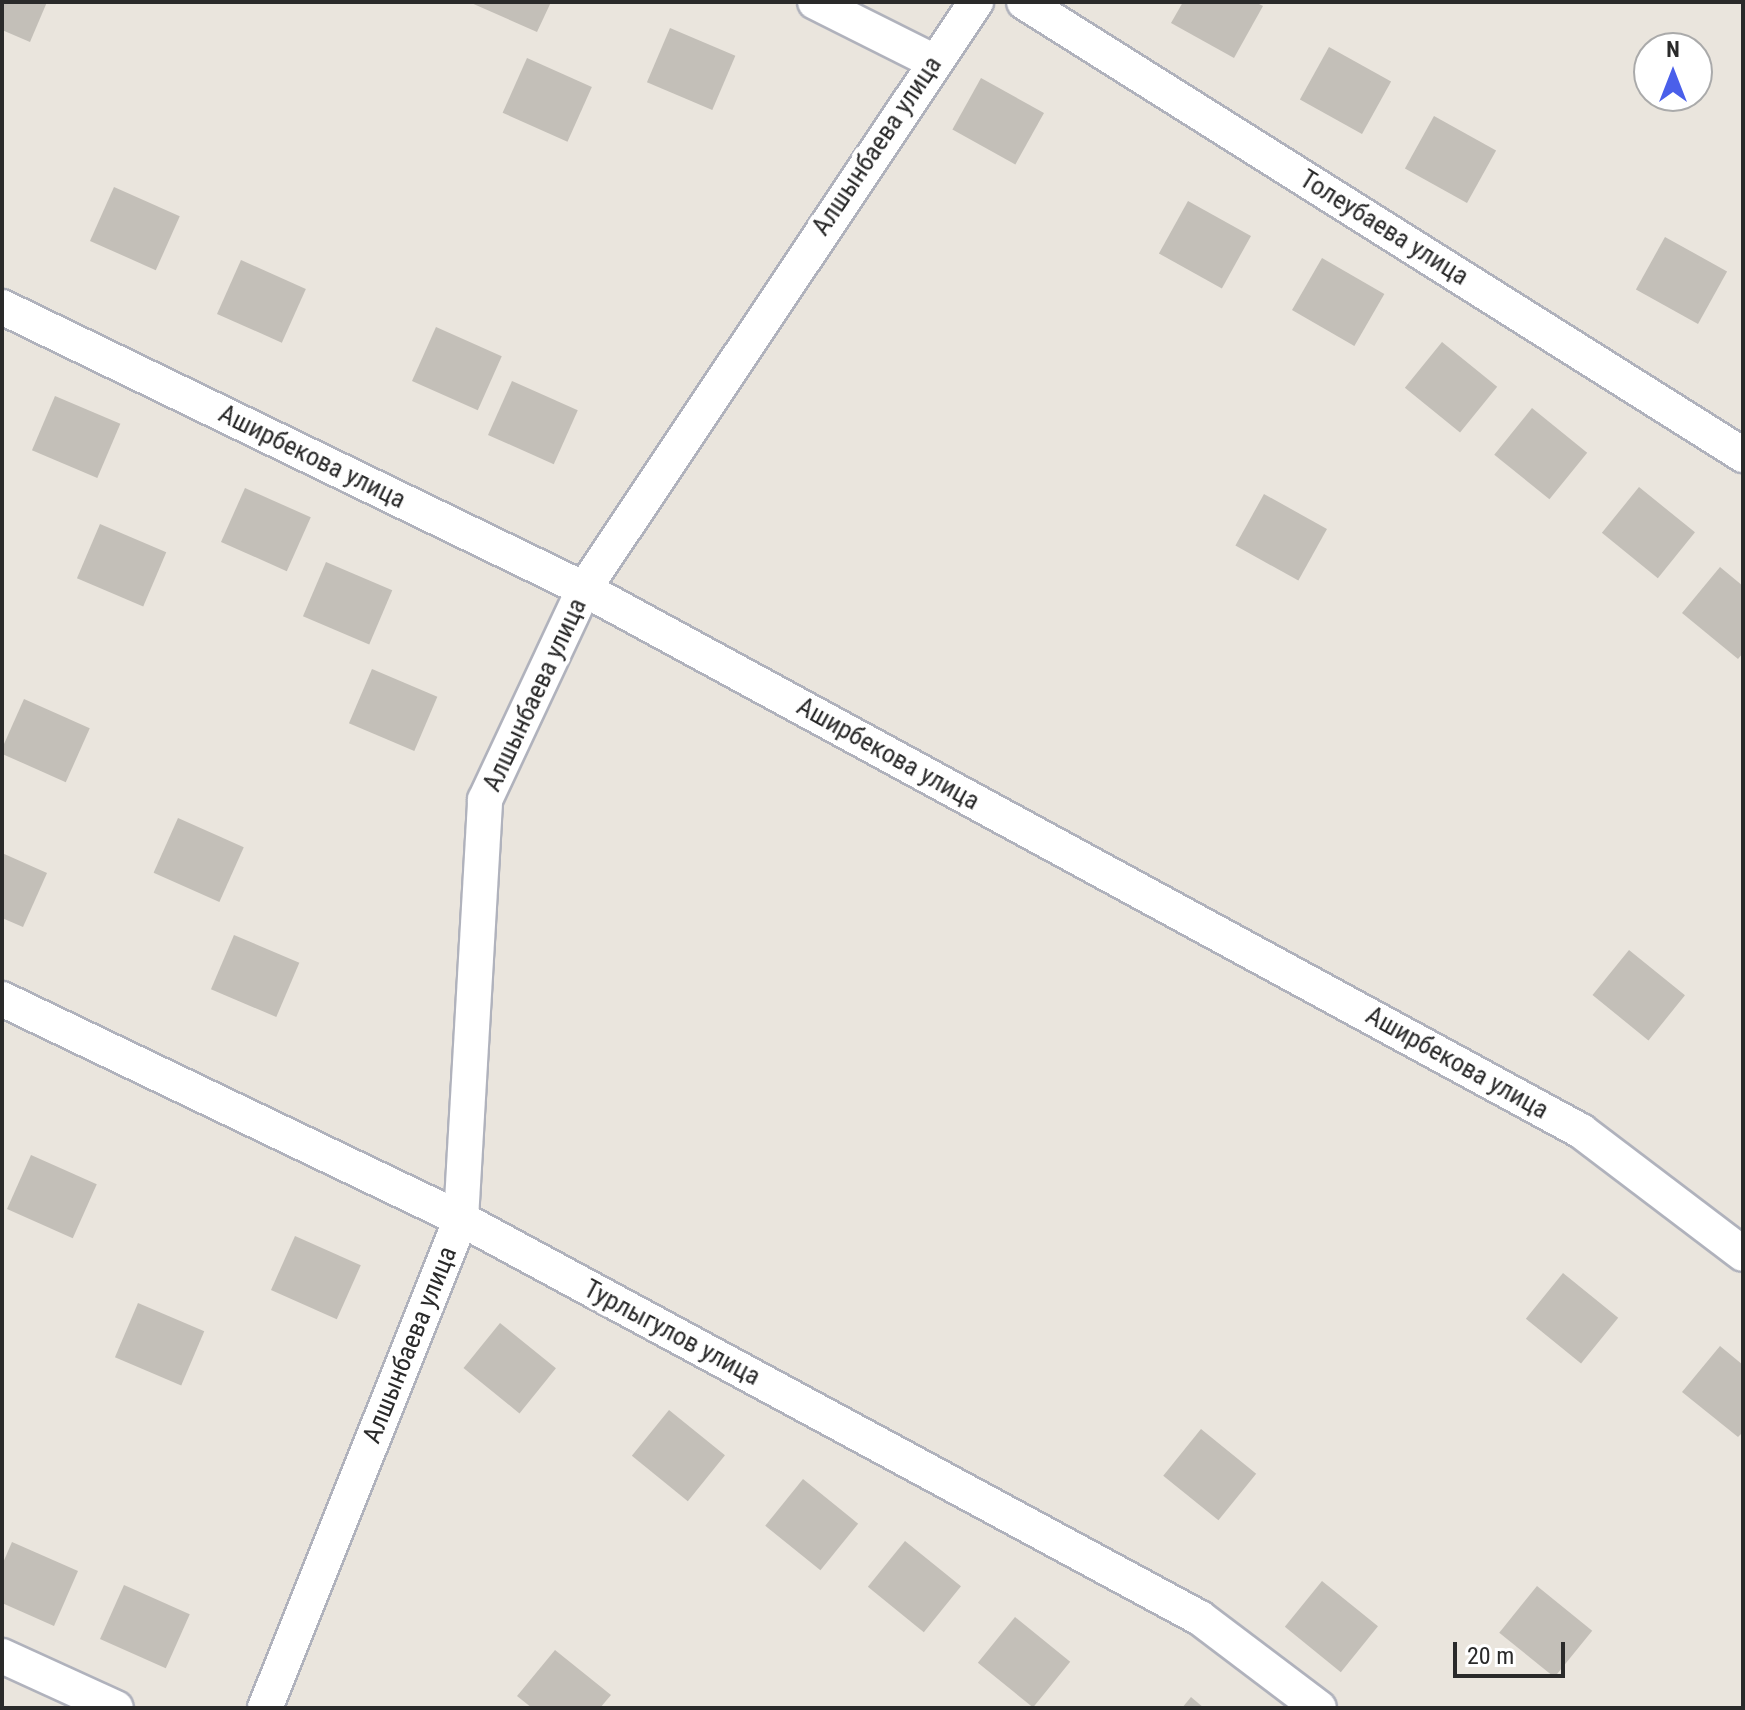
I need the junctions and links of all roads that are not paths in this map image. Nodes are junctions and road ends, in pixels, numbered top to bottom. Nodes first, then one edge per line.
1 (815, 2) edge
2 (976, 2) edge
3 (1024, 2) edge
4 (933, 61) junction
5 (2, 307) edge
6 (1743, 455) edge
7 (584, 589) junction
8 (2, 999) edge
9 (461, 1219) junction
10 (1743, 1254) edge
11 (2, 1656) edge
12 (116, 1708) edge
13 (265, 1708) edge
14 (1319, 1708) edge

1 - 4 street
2 - 4 street, Алшынбаева улица
3 - 6 street, Толеубаева улица
4 - 7 street, Алшынбаева улица
5 - 7 street, Аширбекова улица
7 - 9 street, Алшынбаева улица
7 - 10 street, Аширбекова улица
8 - 9 street, Турлыгулов улица
9 - 13 street, Алшынбаева улица
9 - 14 street, Турлыгулов улица
11 - 12 street

